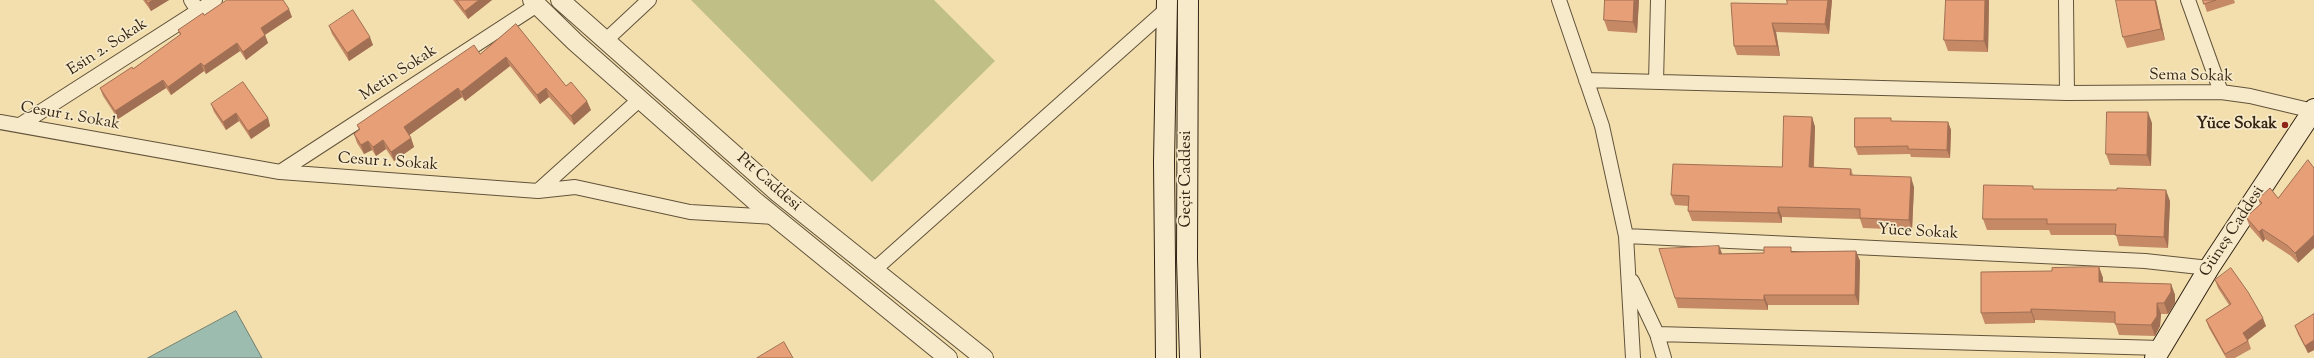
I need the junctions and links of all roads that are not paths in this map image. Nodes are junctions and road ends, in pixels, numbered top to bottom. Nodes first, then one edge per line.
1 (215, 0) edge
2 (560, 0) edge
3 (649, 0) edge
4 (1188, 0) edge
5 (1559, 0) edge
6 (1658, 0) edge
7 (2066, 0) edge
8 (2188, 0) edge
9 (535, 2) edge
10 (1167, 4) edge
11 (195, 5) edge
12 (605, 41) junction
13 (1586, 80) junction
14 (1656, 82) junction
15 (2221, 92) junction
16 (2067, 93) junction
17 (640, 99) junction
18 (2313, 110) edge
19 (0, 122) edge
20 (20, 125) junction
21 (280, 172) junction
22 (538, 191) junction
23 (775, 217) junction
24 (1626, 236) junction
25 (2209, 268) junction
26 (874, 270) junction
27 (1629, 275) junction
28 (1657, 334) junction
29 (2158, 353) edge
30 (948, 358) edge
31 (984, 358) edge
32 (1166, 358) edge
33 (1190, 358) edge
34 (1633, 358) edge
35 (1664, 358) edge

1 - 11 street, Esin 2. Sokak
2 - 12 street, Ptt Caddesi
3 - 12 street
4 - 33 main road, Geçit Caddesi
5 - 13 street
6 - 14 street
7 - 16 street
8 - 15 street
9 - 17 street, Ptt Caddesi
9 - 21 street, Metin Sokak
10 - 26 street
10 - 32 main road, Geçit Caddesi
11 - 20 street, Esin 2. Sokak
12 - 26 street, Ptt Caddesi
13 - 14 street, Sema Sokak
13 - 24 street
14 - 16 street, Sema Sokak
15 - 16 street, Sema Sokak
15 - 18 street, Sema Sokak
17 - 22 street
17 - 23 street, Ptt Caddesi
18 - 25 main road, Güneş Caddesi
19 - 20 street, Cesur 1. Sokak
20 - 21 street, Cesur 1. Sokak
21 - 22 street, Cesur 1. Sokak
22 - 23 street, Cesur 1. Sokak
23 - 30 street, Ptt Caddesi
24 - 25 street, Yüce Sokak
24 - 27 street
25 - 29 main road, Güneş Caddesi
26 - 31 street, Ptt Caddesi
27 - 28 street
27 - 34 street
28 - 29 street
28 - 35 street

